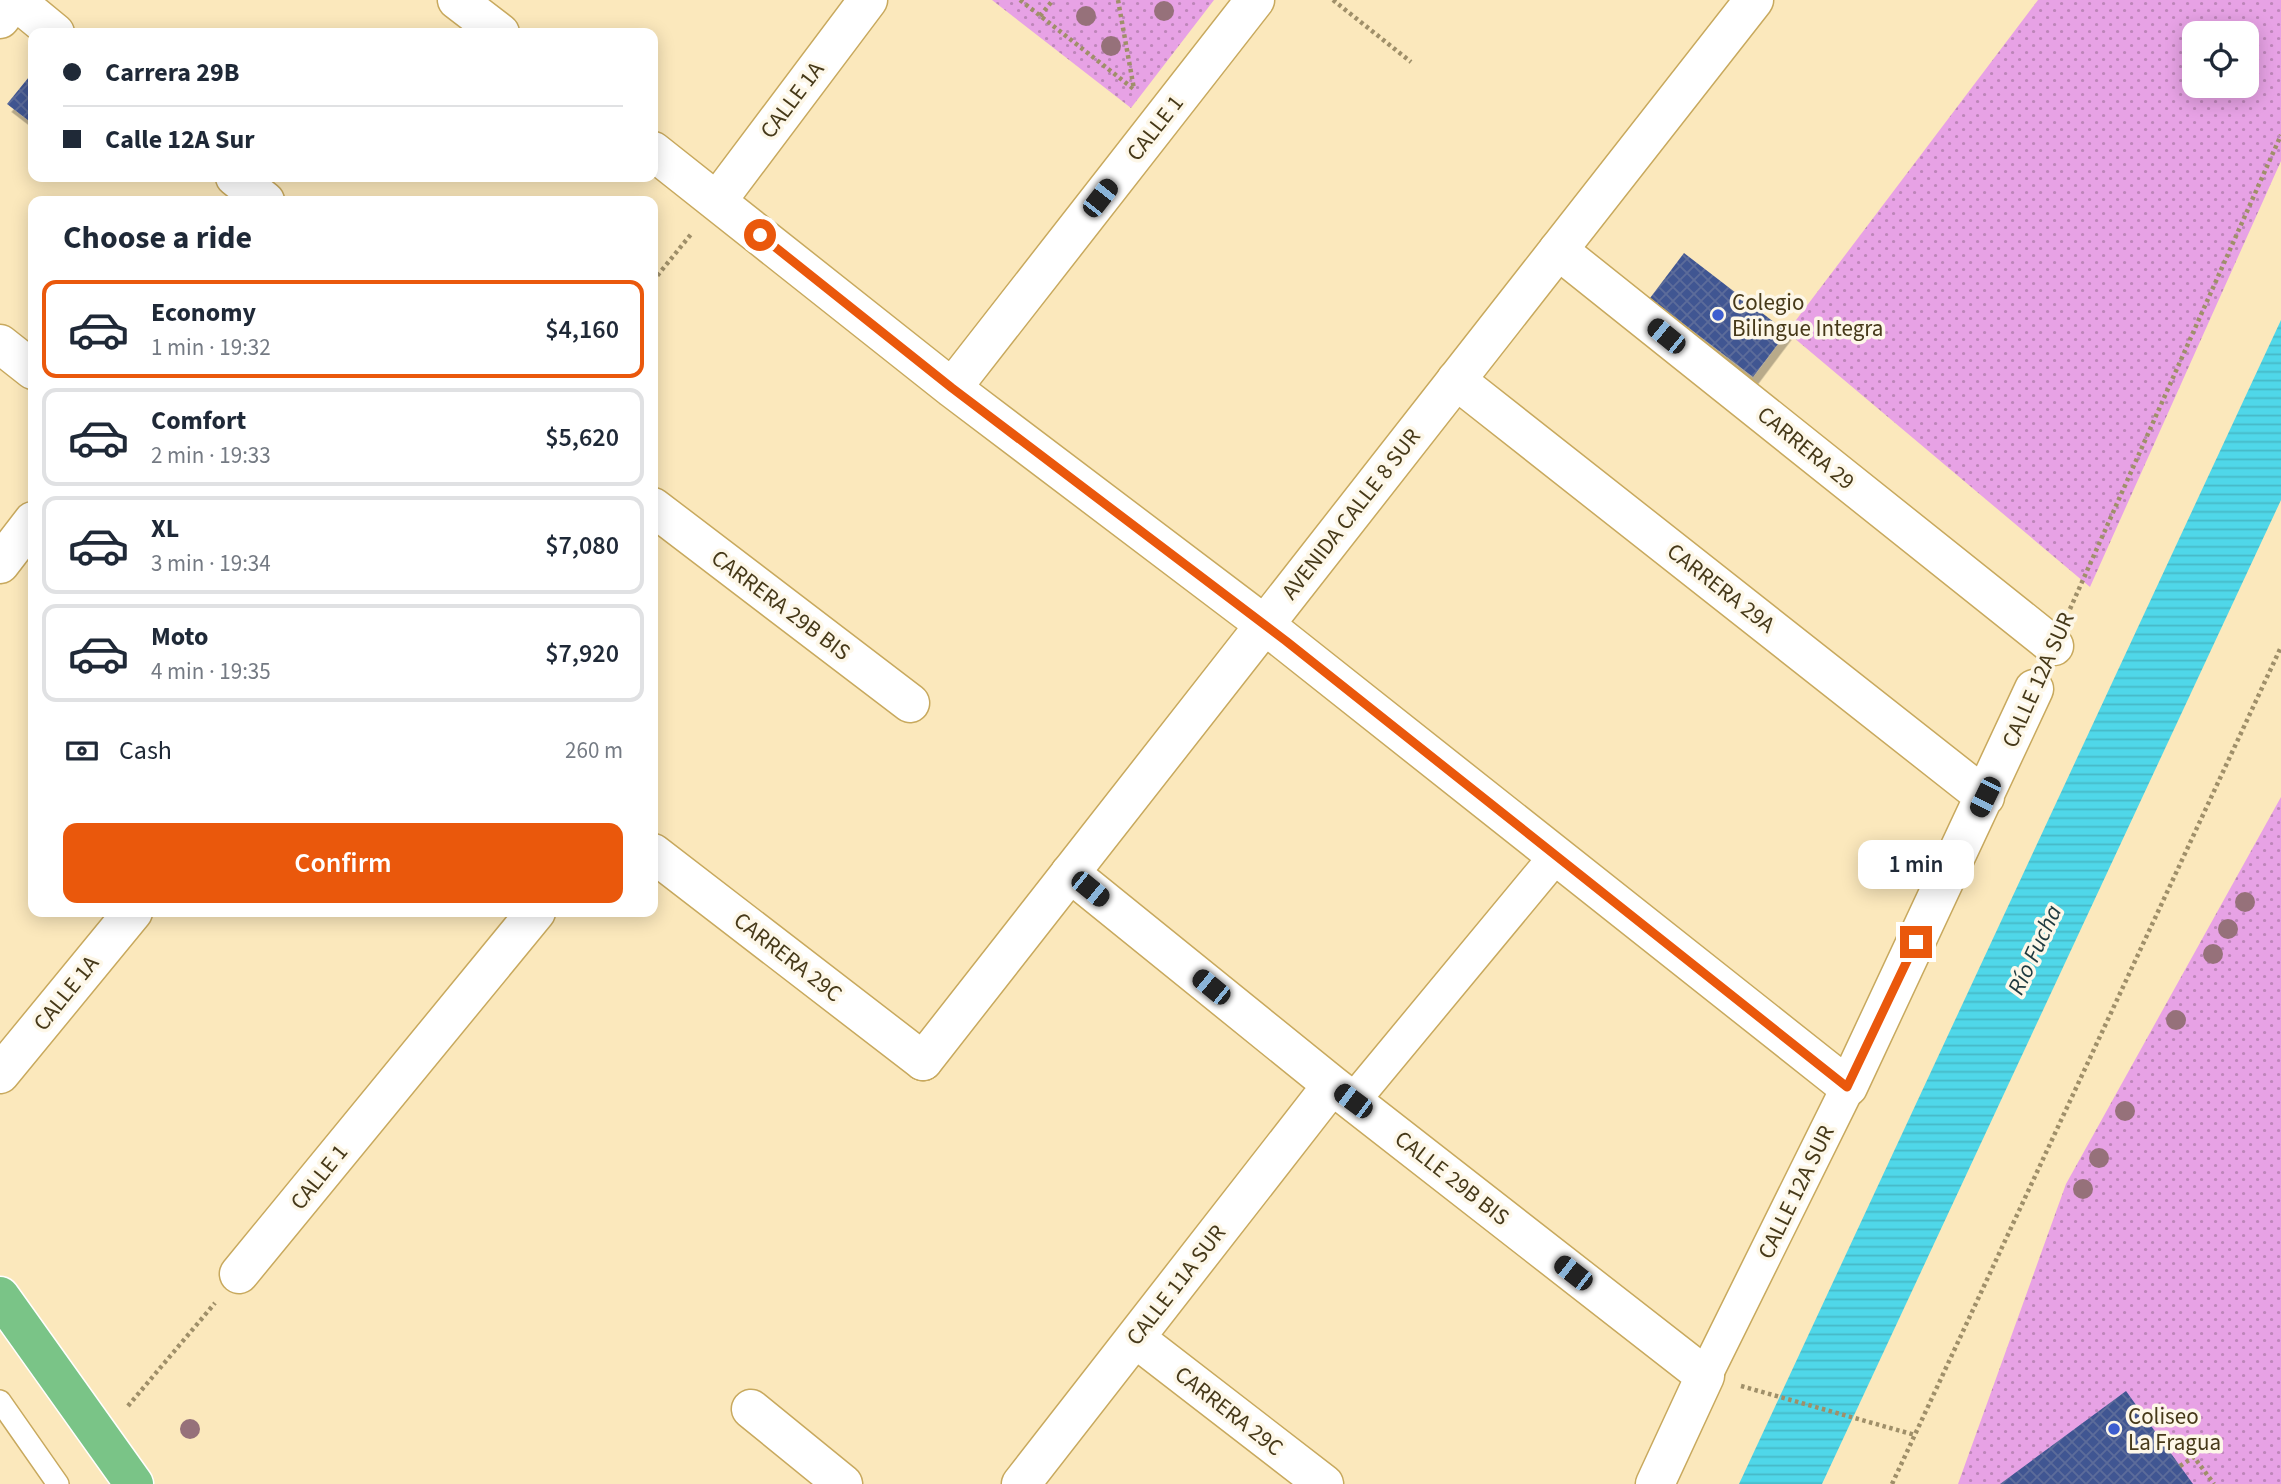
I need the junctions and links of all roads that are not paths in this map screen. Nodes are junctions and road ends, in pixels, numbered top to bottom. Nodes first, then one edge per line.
1 (15, 0) edge
2 (457, 0) edge
3 (868, 0) edge
4 (1255, 0) edge
5 (1754, 0) edge
6 (0, 19) edge
7 (49, 28) edge
8 (493, 28) edge
9 (658, 155) edge
10 (240, 182) edge
11 (259, 196) edge
12 (717, 201) junction
13 (1558, 250) junction
14 (0, 344) edge
15 (28, 366) edge
16 (1456, 380) junction
17 (952, 388) junction
18 (658, 511) edge
19 (28, 528) edge
20 (0, 564) edge
21 (1265, 625) junction
22 (2054, 646) road end
23 (2034, 689) dead end
24 (910, 703) dead end
25 (1985, 797) junction
26 (1556, 856) junction
27 (658, 857) edge
28 (1070, 873) junction
29 (129, 917) edge
30 (532, 917) edge
31 (923, 1061) joint
32 (0, 1074) edge
33 (1847, 1087) junction
34 (1343, 1093) junction
35 (239, 1274) road end
36 (0, 1296) edge
37 (1135, 1338) junction
38 (1705, 1376) junction
39 (0, 1401) edge
40 (751, 1409) dead end
41 (58, 1484) edge
42 (134, 1484) edge
43 (843, 1484) edge
44 (1021, 1484) edge
45 (1324, 1484) edge
46 (1655, 1484) edge

1 - 6 street
1 - 7 street
2 - 8 street
3 - 12 street, CALLE 1A
4 - 17 street, CALLE 1
5 - 13 street, AVENIDA CALLE 8 SUR
9 - 12 street
10 - 11 street
12 - 17 street
13 - 16 street, AVENIDA CALLE 8 SUR
13 - 22 street, CARRERA 29
14 - 15 street
16 - 21 street, AVENIDA CALLE 8 SUR
16 - 25 street, CARRERA 29A
17 - 21 street
18 - 24 street, CARRERA 29B BIS
19 - 20 street
21 - 26 street
21 - 28 street, AVENIDA CALLE 8 SUR
23 - 25 street, CALLE 12A SUR
25 - 33 street, CALLE 12A SUR
26 - 33 street
26 - 34 street, CALLE 11A SUR
27 - 31 street, CARRERA 29C
28 - 31 street, AVENIDA CALLE 8 SUR
28 - 34 street, CALLE 29B BIS
29 - 32 street, CALLE 1A
30 - 35 street, CALLE 1
33 - 38 street, CALLE 12A SUR
34 - 37 street, CALLE 11A SUR
34 - 38 street, CALLE 29B BIS
36 - 42 highway
37 - 44 street, CALLE 11A SUR
37 - 45 street, CARRERA 29C
38 - 46 street, CALLE 12A SUR
39 - 41 lane
40 - 43 street

